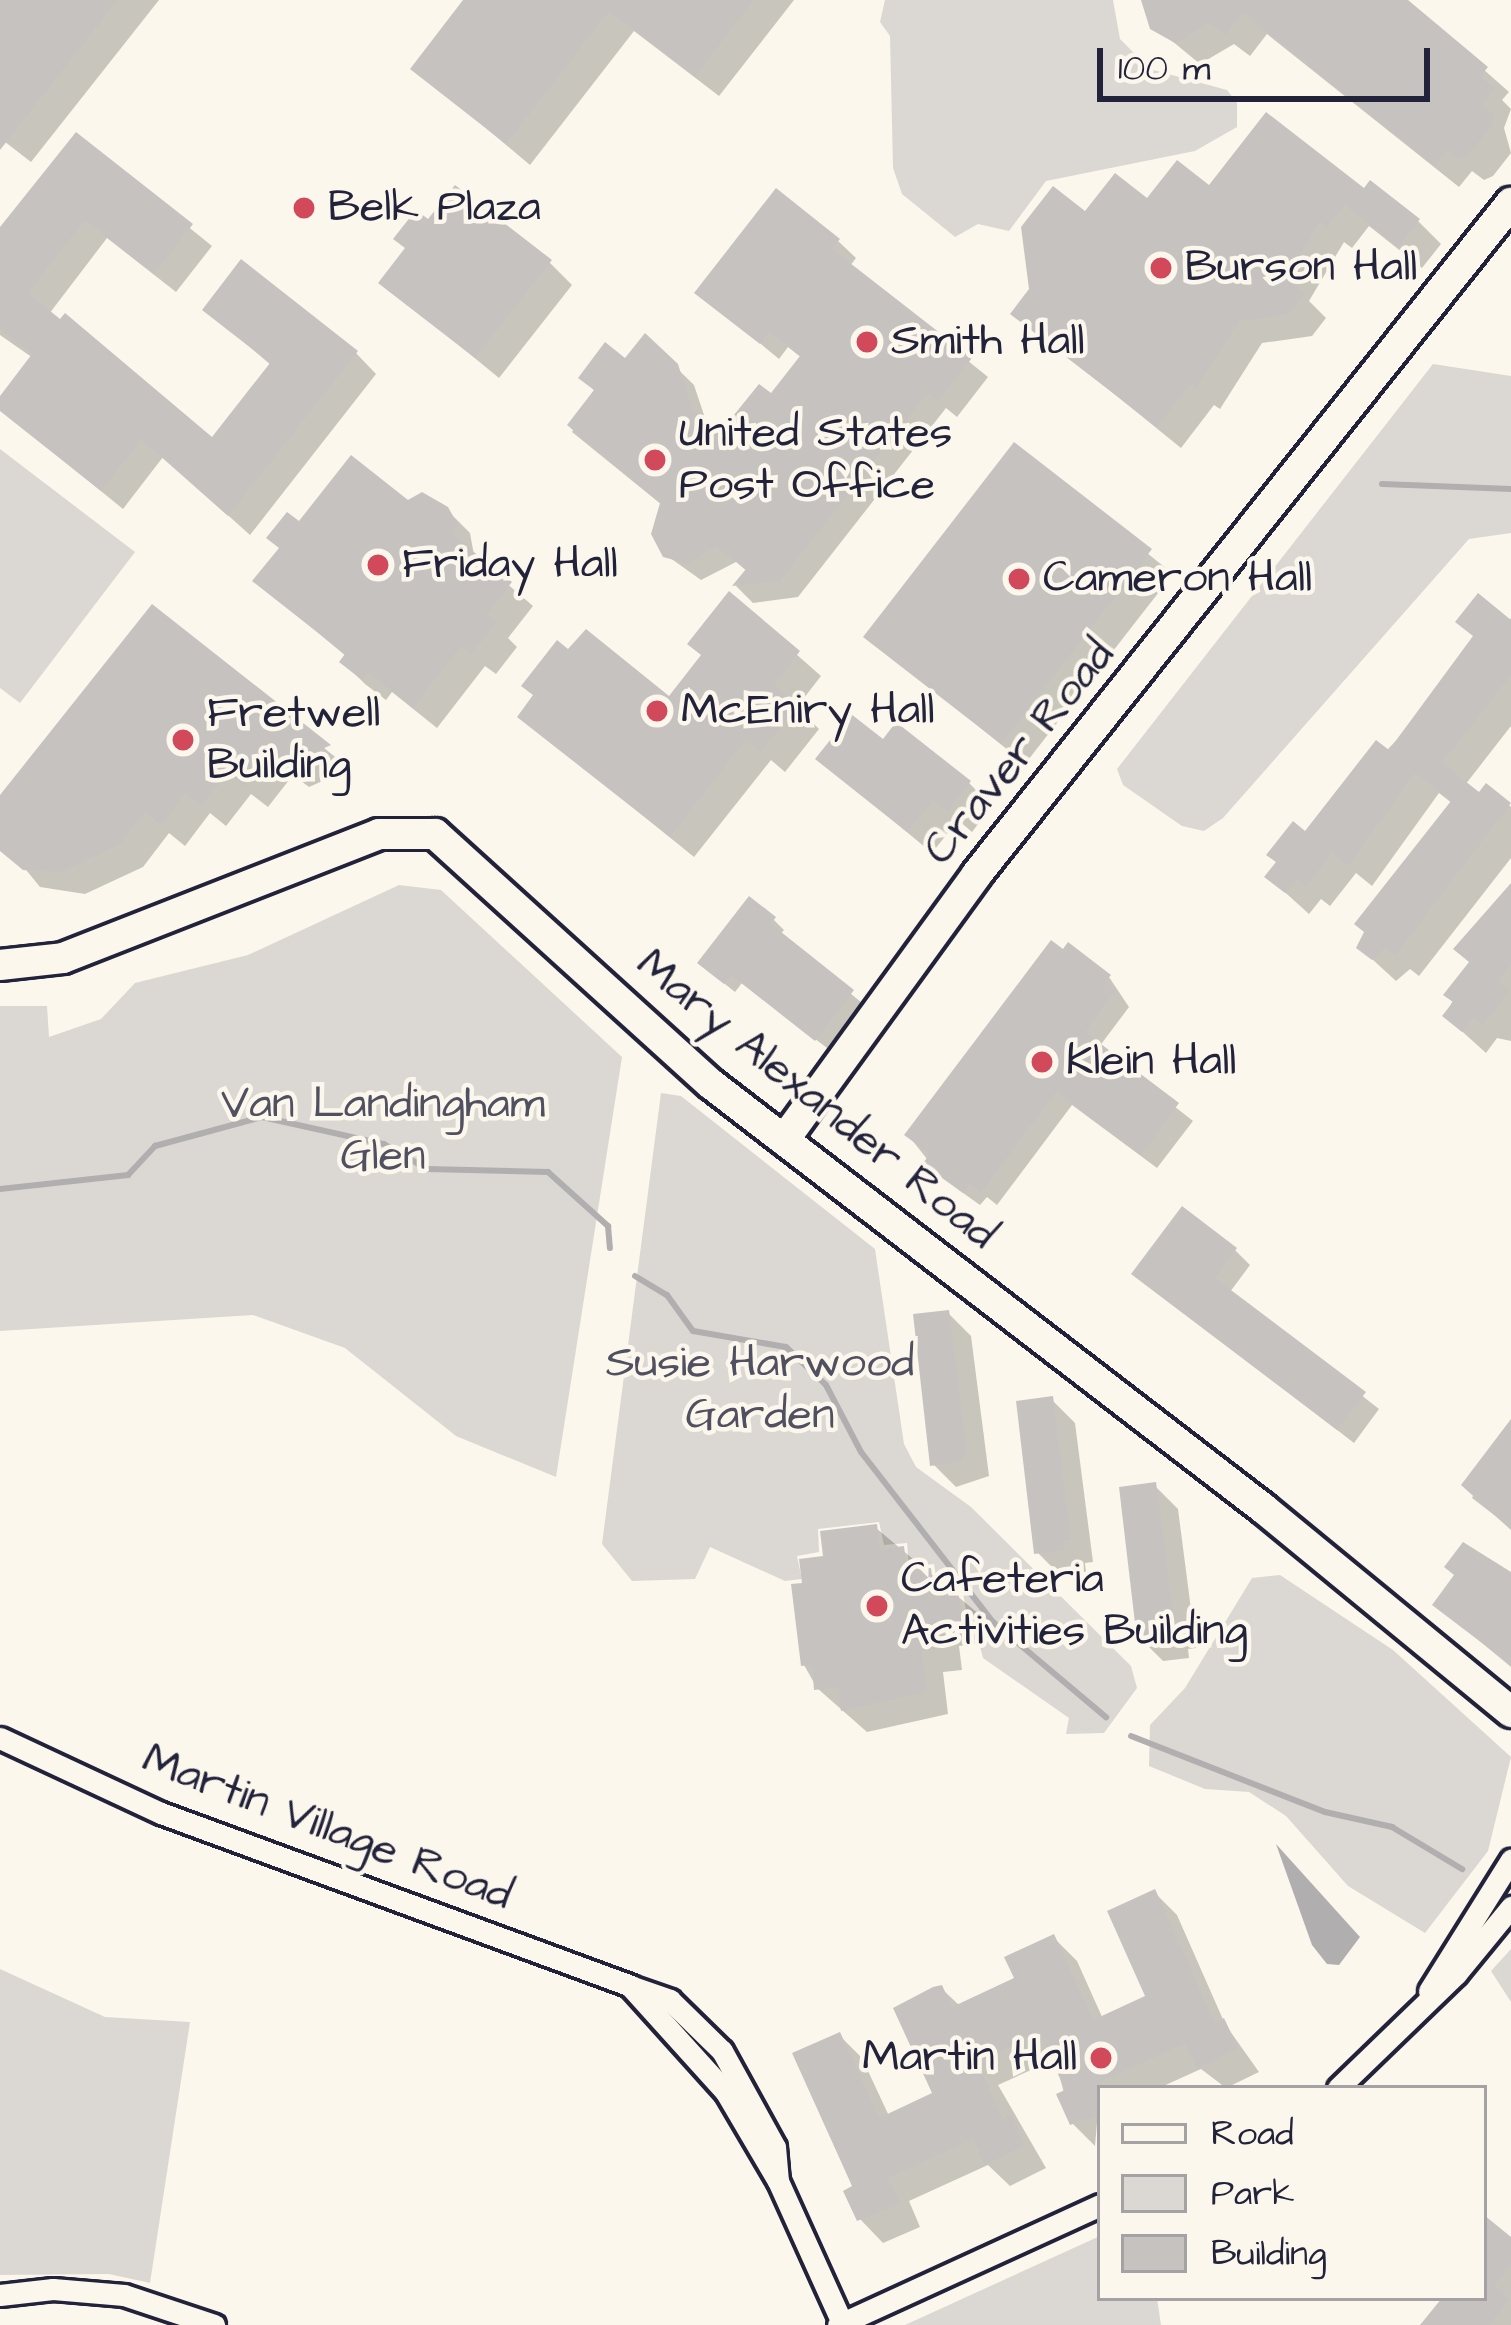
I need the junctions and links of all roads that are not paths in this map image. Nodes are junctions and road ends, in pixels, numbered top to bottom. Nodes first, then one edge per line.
1 (1511, 203) edge
2 (0, 965) edge
3 (784, 1140) junction
4 (1511, 1712) edge
5 (0, 1738) edge
6 (1511, 1860) edge
7 (1511, 1906) edge
8 (1427, 1998) junction
9 (1340, 2085) edge
10 (1097, 2206) edge
11 (0, 2295) edge
12 (840, 2324) edge
13 (214, 2325) edge

1 - 3 street, Craver Road
2 - 3 street, Mary Alexander Road
3 - 4 street, Mary Alexander Road
5 - 12 street, Martin Village Road
6 - 8 street
7 - 8 street
8 - 9 street
10 - 12 street
11 - 13 street

